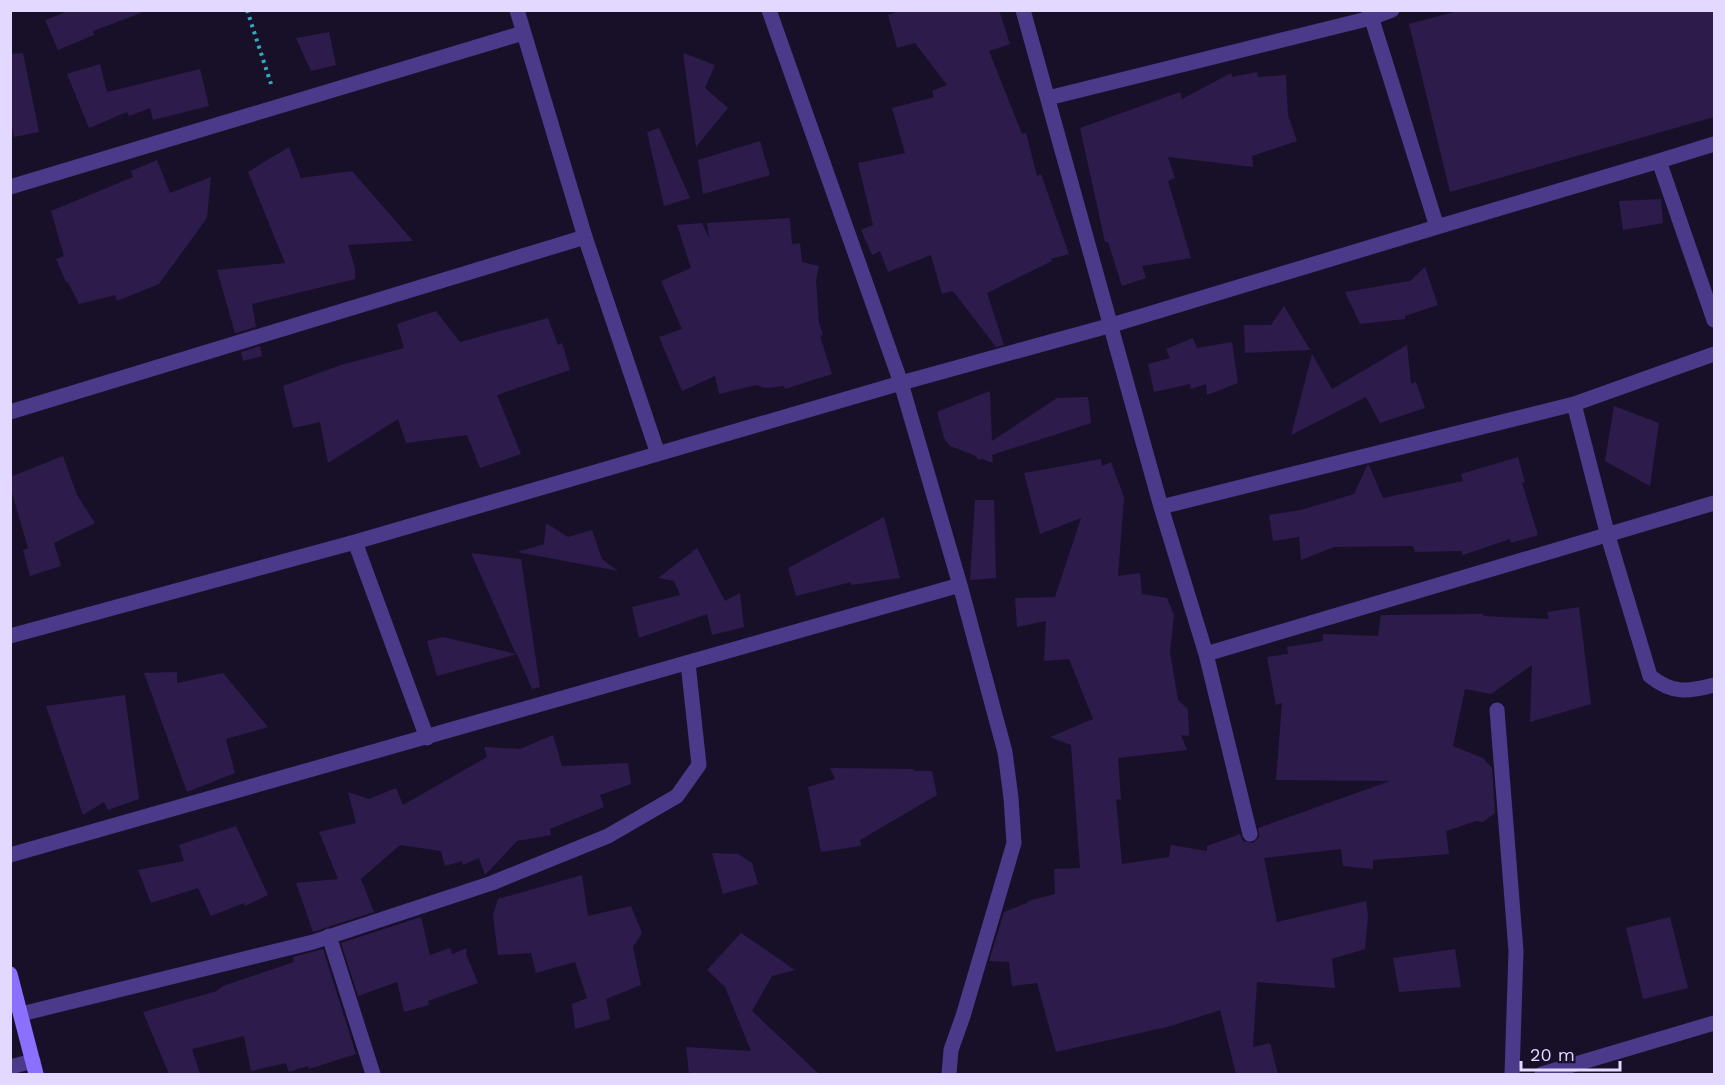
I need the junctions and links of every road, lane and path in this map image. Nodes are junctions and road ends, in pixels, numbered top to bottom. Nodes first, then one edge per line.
1 (247, 10) edge
2 (517, 10) edge
3 (769, 10) edge
4 (1023, 10) edge
5 (1392, 10) edge
6 (1370, 14) edge
7 (523, 33) junction
8 (1048, 98) junction
9 (278, 105) junction
10 (1714, 144) edge
11 (1659, 161) junction
12 (10, 187) edge
13 (1437, 227) junction
14 (585, 237) junction
15 (1714, 320) edge
16 (1112, 325) junction
17 (1714, 354) edge
18 (901, 383) junction
19 (1574, 404) junction
20 (10, 412) edge
21 (658, 454) junction
22 (1714, 503) edge
23 (1161, 507) junction
24 (1608, 536) junction
25 (355, 542) junction
26 (960, 585) junction
27 (10, 636) edge
28 (1206, 654) junction
29 (688, 663) junction
30 (1714, 685) edge
31 (1497, 710) dead end
32 (427, 738) junction
33 (1250, 834) dead end
34 (10, 855) edge
35 (329, 936) junction
36 (10, 974) edge
37 (21, 1014) junction
38 (1714, 1023) edge
39 (10, 1067) edge
40 (35, 1068) edge
41 (373, 1074) edge
42 (949, 1074) edge
43 (1512, 1074) edge
44 (1542, 1074) edge

1 - 9 path
2 - 7 street
3 - 18 street
4 - 8 street
5 - 6 street
6 - 8 street
6 - 13 street
7 - 9 street
7 - 14 street
8 - 16 street
9 - 12 street
10 - 11 street
11 - 13 street
11 - 15 street
13 - 16 street
14 - 20 street
14 - 21 street
16 - 18 street
16 - 23 street
17 - 19 street
18 - 21 street
18 - 26 street
19 - 23 street
19 - 24 street
21 - 25 street
22 - 24 street
23 - 28 street
24 - 28 street
24 - 30 street
25 - 27 street
25 - 32 street
26 - 29 street
26 - 42 street
28 - 33 street
29 - 32 street
29 - 35 street
31 - 43 street
32 - 34 street
35 - 37 street
35 - 41 street
36 - 37 street
37 - 40 street
38 - 44 street
39 - 40 street

